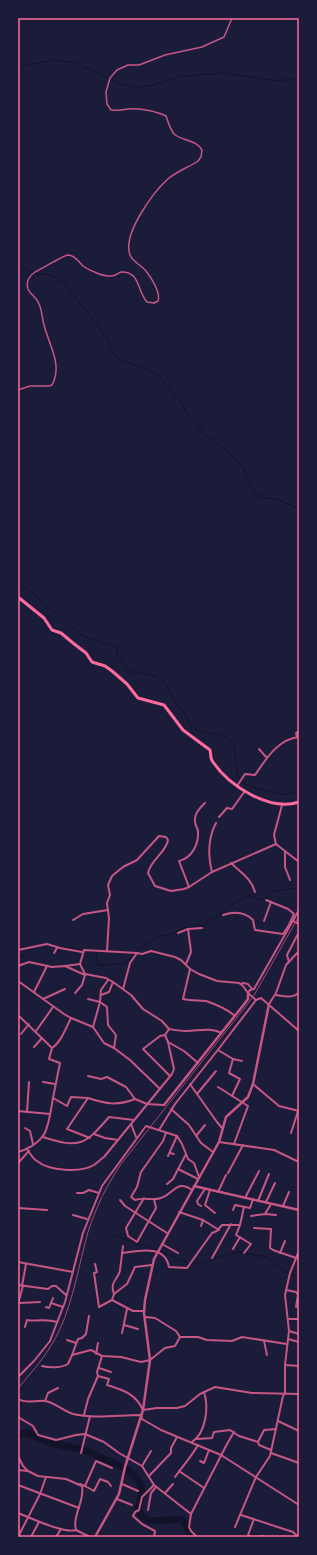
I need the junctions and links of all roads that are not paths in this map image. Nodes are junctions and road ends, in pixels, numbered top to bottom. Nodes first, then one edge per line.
1 (232, 18) edge
2 (18, 390) edge
3 (18, 596) edge
4 (299, 732) edge
5 (298, 737) edge
6 (259, 749) dead end
7 (267, 758) junction
8 (238, 784) junction
9 (245, 791) junction
10 (299, 802) edge
11 (205, 803) dead end
12 (282, 805) junction
13 (219, 817) dead end
14 (216, 823) dead end
15 (276, 844) junction
16 (285, 852) junction
17 (299, 862) edge
18 (231, 863) junction
19 (212, 872) junction
20 (290, 880) dead end
21 (190, 887) junction
22 (255, 892) dead end
23 (266, 900) dead end
24 (271, 902) junction
25 (108, 910) junction
26 (299, 910) edge
27 (223, 915) dead end
28 (72, 920) dead end
29 (293, 920) junction
30 (264, 921) dead end
31 (299, 924) edge
32 (290, 925) junction
33 (202, 928) dead end
34 (188, 929) junction
35 (299, 932) edge
36 (178, 933) dead end
37 (58, 948) junction
38 (18, 950) edge
39 (106, 951) junction
40 (299, 951) edge
41 (82, 952) junction
42 (54, 953) dead end
43 (137, 953) junction
44 (289, 962) junction
45 (80, 964) junction
46 (186, 964) junction
47 (18, 966) edge
48 (47, 966) junction
49 (65, 966) junction
50 (190, 968) junction
51 (85, 974) junction
52 (108, 979) junction
53 (18, 981) edge
54 (113, 982) junction
55 (241, 984) junction
56 (252, 988) junction
57 (65, 989) dead end
58 (123, 989) junction
59 (34, 992) junction
60 (299, 992) edge
61 (74, 993) dead end
62 (248, 994) junction
63 (101, 995) junction
64 (276, 995) junction
65 (43, 999) junction
66 (88, 999) dead end
67 (256, 1000) junction
68 (100, 1002) junction
69 (269, 1004) junction
70 (53, 1007) junction
71 (18, 1015) edge
72 (235, 1016) junction
73 (71, 1018) junction
74 (28, 1024) junction
75 (93, 1027) junction
76 (169, 1029) junction
77 (36, 1031) junction
78 (299, 1031) edge
79 (222, 1033) junction
80 (21, 1034) dead end
81 (165, 1035) junction
82 (42, 1038) junction
83 (168, 1042) junction
84 (34, 1047) dead end
85 (52, 1048) junction
86 (114, 1048) junction
87 (218, 1050) junction
88 (233, 1059) junction
89 (242, 1061) dead end
90 (198, 1063) junction
91 (216, 1071) dead end
92 (88, 1076) dead end
93 (170, 1076) junction
94 (29, 1082) dead end
95 (43, 1082) dead end
96 (55, 1084) junction
97 (190, 1084) junction
98 (253, 1084) junction
99 (218, 1087) dead end
100 (160, 1088) junction
101 (197, 1094) junction
102 (232, 1096) junction
103 (53, 1098) junction
104 (88, 1098) junction
105 (135, 1100) junction
106 (242, 1102) junction
107 (147, 1104) junction
108 (164, 1106) joint
109 (171, 1109) junction
110 (18, 1111) edge
111 (299, 1111) edge
112 (27, 1112) junction
113 (50, 1114) junction
114 (134, 1120) junction
115 (131, 1124) junction
116 (205, 1125) dead end
117 (25, 1128) dead end
118 (222, 1128) junction
119 (159, 1130) junction
120 (166, 1132) junction
121 (291, 1133) dead end
122 (94, 1134) junction
123 (177, 1136) junction
124 (196, 1136) junction
125 (42, 1137) junction
126 (136, 1137) junction
127 (90, 1138) junction
128 (118, 1140) junction
129 (219, 1142) junction
130 (33, 1144) junction
131 (234, 1144) junction
132 (243, 1145) junction
133 (28, 1150) junction
134 (18, 1152) edge
135 (170, 1152) junction
136 (213, 1152) junction
137 (174, 1154) dead end
138 (186, 1154) junction
139 (168, 1156) dead end
140 (299, 1162) edge
141 (18, 1163) edge
142 (178, 1169) junction
143 (259, 1171) dead end
144 (228, 1173) dead end
145 (269, 1174) dead end
146 (226, 1175) dead end
147 (199, 1178) junction
148 (275, 1183) dead end
149 (167, 1184) dead end
150 (194, 1186) junction
151 (205, 1189) junction
152 (192, 1190) junction
153 (210, 1190) junction
154 (218, 1192) junction
155 (289, 1192) dead end
156 (77, 1193) dead end
157 (99, 1193) junction
158 (144, 1198) junction
159 (245, 1198) junction
160 (154, 1199) junction
161 (252, 1199) junction
162 (120, 1200) dead end
163 (258, 1200) junction
164 (266, 1202) junction
165 (272, 1204) junction
166 (201, 1206) dead end
167 (283, 1206) junction
168 (244, 1207) junction
169 (18, 1208) edge
170 (47, 1210) dead end
171 (233, 1210) dead end
172 (299, 1210) edge
173 (179, 1212) junction
174 (135, 1213) junction
175 (215, 1213) dead end
176 (265, 1214) junction
177 (73, 1215) dead end
178 (276, 1215) dead end
179 (251, 1216) dead end
180 (87, 1220) junction
181 (203, 1220) junction
182 (149, 1222) junction
183 (231, 1224) junction
184 (240, 1225) junction
185 (201, 1226) dead end
186 (254, 1228) dead end
187 (218, 1230) junction
188 (167, 1233) junction
189 (240, 1237) junction
190 (285, 1241) dead end
191 (162, 1243) junction
192 (123, 1246) dead end
193 (233, 1249) dead end
194 (157, 1251) junction
195 (299, 1251) edge
196 (122, 1253) junction
197 (178, 1253) dead end
198 (244, 1253) dead end
199 (280, 1253) junction
200 (298, 1255) edge
201 (212, 1258) dead end
202 (296, 1258) junction
203 (18, 1262) edge
204 (26, 1264) junction
205 (96, 1264) dead end
206 (152, 1264) junction
207 (73, 1272) junction
208 (18, 1286) edge
209 (23, 1286) junction
210 (286, 1290) junction
211 (114, 1294) junction
212 (67, 1295) junction
213 (53, 1298) dead end
214 (112, 1300) junction
215 (40, 1302) dead end
216 (51, 1303) junction
217 (19, 1304) edge
218 (46, 1307) dead end
219 (63, 1307) junction
220 (296, 1307) dead end
221 (127, 1309) junction
222 (144, 1311) junction
223 (28, 1315) dead end
224 (89, 1316) dead end
225 (145, 1317) junction
226 (289, 1319) junction
227 (299, 1319) edge
228 (27, 1320) junction
229 (57, 1322) junction
230 (124, 1325) junction
231 (25, 1327) dead end
232 (138, 1328) dead end
233 (289, 1331) junction
234 (122, 1333) dead end
235 (299, 1334) edge
236 (180, 1337) junction
237 (288, 1339) junction
238 (67, 1340) dead end
239 (264, 1341) junction
240 (299, 1342) edge
241 (76, 1343) junction
242 (98, 1344) dead end
243 (287, 1344) junction
244 (96, 1354) junction
245 (72, 1355) junction
246 (267, 1355) dead end
247 (102, 1356) junction
248 (150, 1360) junction
249 (285, 1365) junction
250 (42, 1366) dead end
251 (299, 1366) edge
252 (99, 1368) junction
253 (111, 1372) dead end
254 (98, 1376) junction
255 (18, 1378) edge
256 (58, 1388) dead end
257 (204, 1392) junction
258 (284, 1394) junction
259 (299, 1394) edge
260 (18, 1398) edge
261 (45, 1402) junction
262 (143, 1410) junction
263 (84, 1415) junction
264 (90, 1416) junction
265 (141, 1416) junction
266 (18, 1417) edge
267 (278, 1421) junction
268 (276, 1429) junction
269 (299, 1431) edge
270 (234, 1432) junction
271 (86, 1434) junction
272 (177, 1437) junction
273 (197, 1439) junction
274 (258, 1442) junction
275 (192, 1443) junction
276 (198, 1445) junction
277 (209, 1450) junction
278 (151, 1452) dead end
279 (271, 1452) junction
280 (81, 1453) dead end
281 (221, 1455) junction
282 (18, 1456) edge
283 (128, 1458) junction
284 (200, 1461) dead end
285 (299, 1463) edge
286 (142, 1466) junction
287 (112, 1468) dead end
288 (18, 1470) edge
289 (28, 1471) junction
290 (179, 1471) junction
291 (149, 1476) junction
292 (46, 1477) junction
293 (175, 1477) dead end
294 (256, 1477) junction
295 (122, 1484) junction
296 (173, 1484) dead end
297 (18, 1485) edge
298 (79, 1485) junction
299 (85, 1486) junction
300 (111, 1486) dead end
301 (155, 1486) junction
302 (204, 1488) junction
303 (138, 1491) dead end
304 (165, 1493) junction
305 (40, 1494) junction
306 (117, 1499) junction
307 (132, 1505) dead end
308 (299, 1505) edge
309 (79, 1508) junction
310 (148, 1510) dead end
311 (18, 1513) edge
312 (191, 1514) junction
313 (241, 1515) junction
314 (29, 1518) junction
315 (254, 1519) junction
316 (39, 1522) junction
317 (235, 1527) dead end
318 (61, 1529) junction
319 (76, 1530) junction
320 (297, 1536) edge
321 (18, 1537) edge
322 (31, 1537) edge
323 (56, 1537) edge
324 (90, 1537) edge
325 (95, 1537) edge
326 (154, 1537) edge
327 (197, 1537) edge
328 (252, 1537) edge
329 (258, 1537) edge
330 (265, 1537) edge

1 - 2 street
3 - 8 highway
4 - 5 street
5 - 7 street
6 - 7 street
7 - 8 street
8 - 9 highway
9 - 12 highway
9 - 13 street
10 - 12 highway
11 - 21 street
12 - 15 street
14 - 19 street
15 - 16 street
15 - 18 street
16 - 17 street
16 - 20 street
18 - 19 street
18 - 22 street
19 - 21 street
21 - 25 street
23 - 24 street
24 - 30 street
24 - 32 street
25 - 28 street
25 - 39 street
26 - 29 street
27 - 32 street
29 - 31 street
29 - 32 street
32 - 56 street
33 - 34 street
34 - 36 street
34 - 46 street
35 - 44 street
37 - 38 street
37 - 41 street
37 - 42 street
39 - 41 street
39 - 43 street
40 - 44 street
41 - 45 street
43 - 46 street
43 - 58 street
44 - 64 street
45 - 49 street
45 - 51 street
46 - 50 street
47 - 48 street
48 - 49 street
48 - 59 street
49 - 51 street
50 - 55 street
50 - 72 street
51 - 52 street
51 - 61 street
52 - 54 street
52 - 63 street
53 - 59 street
54 - 58 street
54 - 63 street
55 - 56 street
55 - 62 street
56 - 62 street
57 - 65 street
58 - 76 street
59 - 65 street
60 - 64 street
62 - 67 street
62 - 72 street
63 - 68 street
64 - 69 street
65 - 70 street
66 - 68 street
67 - 69 street
67 - 87 street
68 - 75 street
68 - 86 street
69 - 78 street
69 - 98 street
70 - 73 street
70 - 77 street
71 - 74 street
72 - 79 street
73 - 75 street
73 - 85 street
74 - 77 street
74 - 80 street
75 - 86 street
76 - 79 street
76 - 81 street
77 - 82 street
79 - 90 street
81 - 83 street
81 - 93 street
82 - 84 street
82 - 85 street
83 - 90 street
83 - 93 street
85 - 96 street
86 - 100 street
87 - 88 street
87 - 97 street
88 - 89 street
88 - 102 street
90 - 108 street
91 - 101 street
92 - 105 street
93 - 100 street
94 - 112 street
95 - 96 street
96 - 103 street
97 - 101 street
97 - 109 street
98 - 106 street
98 - 111 street
99 - 102 street
100 - 107 street
101 - 118 street
102 - 106 street
103 - 104 street
103 - 113 street
104 - 105 street
104 - 127 street
105 - 107 street
106 - 118 street
106 - 131 street
107 - 108 street
107 - 114 street
109 - 119 street
109 - 124 street
110 - 112 street
111 - 121 street
112 - 113 street
113 - 125 street
114 - 115 street
114 - 122 street
115 - 126 street
115 - 128 street
116 - 124 street
117 - 130 street
118 - 129 street
119 - 120 street
119 - 126 street
120 - 123 street
120 - 158 street
122 - 127 street
122 - 128 street
123 - 135 street
123 - 138 street
124 - 136 street
125 - 127 street
125 - 130 street
126 - 157 street
128 - 133 street
129 - 131 street
129 - 136 street
130 - 133 street
131 - 132 street
132 - 140 street
132 - 144 street
133 - 134 street
133 - 141 street
135 - 137 street
135 - 139 street
136 - 147 street
138 - 142 street
138 - 147 street
142 - 147 street
142 - 149 street
143 - 159 street
145 - 163 street
146 - 154 street
147 - 150 street
148 - 164 street
150 - 151 street
150 - 152 street
151 - 153 street
151 - 166 street
152 - 160 street
152 - 173 street
153 - 154 street
153 - 175 street
154 - 159 street
155 - 167 street
156 - 157 street
157 - 180 street
158 - 160 street
158 - 174 street
159 - 161 street
160 - 182 street
161 - 163 street
161 - 168 street
162 - 174 street
163 - 164 street
164 - 165 street
165 - 167 street
165 - 176 street
167 - 172 street
168 - 171 street
168 - 184 street
169 - 170 street
173 - 181 street
173 - 188 street
174 - 182 street
174 - 182 street
176 - 178 street
176 - 179 street
177 - 180 street
180 - 207 street
181 - 185 street
181 - 187 street
182 - 188 street
183 - 184 street
183 - 187 street
183 - 201 street
184 - 189 street
186 - 199 street
187 - 194 street
188 - 191 street
189 - 193 street
189 - 198 street
190 - 199 street
191 - 194 street
191 - 197 street
192 - 196 street
194 - 196 street
194 - 206 street
195 - 200 street
196 - 211 street
199 - 202 street
200 - 202 street
202 - 210 street
203 - 204 street
204 - 207 street
204 - 209 street
205 - 214 street
206 - 211 street
206 - 222 street
207 - 212 street
208 - 209 street
209 - 212 street
209 - 217 street
210 - 220 street
210 - 226 street
211 - 214 street
212 - 219 street
213 - 216 street
214 - 221 street
215 - 217 street
216 - 218 street
216 - 219 street
219 - 229 street
221 - 222 street
221 - 230 street
222 - 225 street
223 - 228 street
224 - 241 street
225 - 236 street
225 - 248 street
226 - 227 street
226 - 233 street
228 - 229 street
228 - 231 street
229 - 255 street
230 - 232 street
230 - 234 street
233 - 235 street
233 - 237 street
236 - 239 street
236 - 248 street
237 - 240 street
237 - 243 street
238 - 241 street
239 - 243 street
239 - 246 street
241 - 245 street
242 - 244 street
243 - 249 street
244 - 245 street
244 - 247 street
245 - 250 street
247 - 248 street
247 - 252 street
248 - 262 street
249 - 251 street
249 - 258 street
252 - 253 street
252 - 254 street
254 - 262 street
254 - 263 street
256 - 261 street
257 - 258 street
257 - 262 street
257 - 273 street
258 - 259 street
258 - 267 street
260 - 261 street
261 - 263 street
262 - 265 street
263 - 264 street
264 - 265 street
264 - 271 street
265 - 272 street
265 - 283 street
266 - 271 street
267 - 268 street
267 - 269 street
268 - 274 street
268 - 279 street
270 - 273 street
270 - 274 street
270 - 281 street
271 - 280 street
271 - 283 street
272 - 275 street
272 - 291 street
273 - 275 street
274 - 279 street
275 - 276 street
276 - 277 street
276 - 290 street
277 - 281 street
277 - 284 street
278 - 286 street
279 - 285 street
279 - 294 street
281 - 294 street
281 - 302 street
282 - 289 street
283 - 286 street
283 - 295 street
286 - 291 street
287 - 299 street
288 - 289 street
289 - 292 street
290 - 293 street
290 - 302 street
291 - 301 street
292 - 298 street
292 - 305 street
294 - 308 street
294 - 313 street
295 - 303 street
295 - 306 street
296 - 304 street
297 - 305 street
298 - 299 street
298 - 309 street
299 - 300 street
301 - 304 street
301 - 310 street
301 - 326 street
302 - 312 street
304 - 312 street
305 - 309 street
305 - 314 street
306 - 307 street
306 - 325 street
309 - 319 street
311 - 314 street
312 - 327 street
313 - 315 street
313 - 317 street
314 - 316 street
314 - 321 street
315 - 320 street
315 - 328 street
316 - 318 street
316 - 322 street
318 - 319 street
318 - 323 street
319 - 324 street
329 - 330 street

